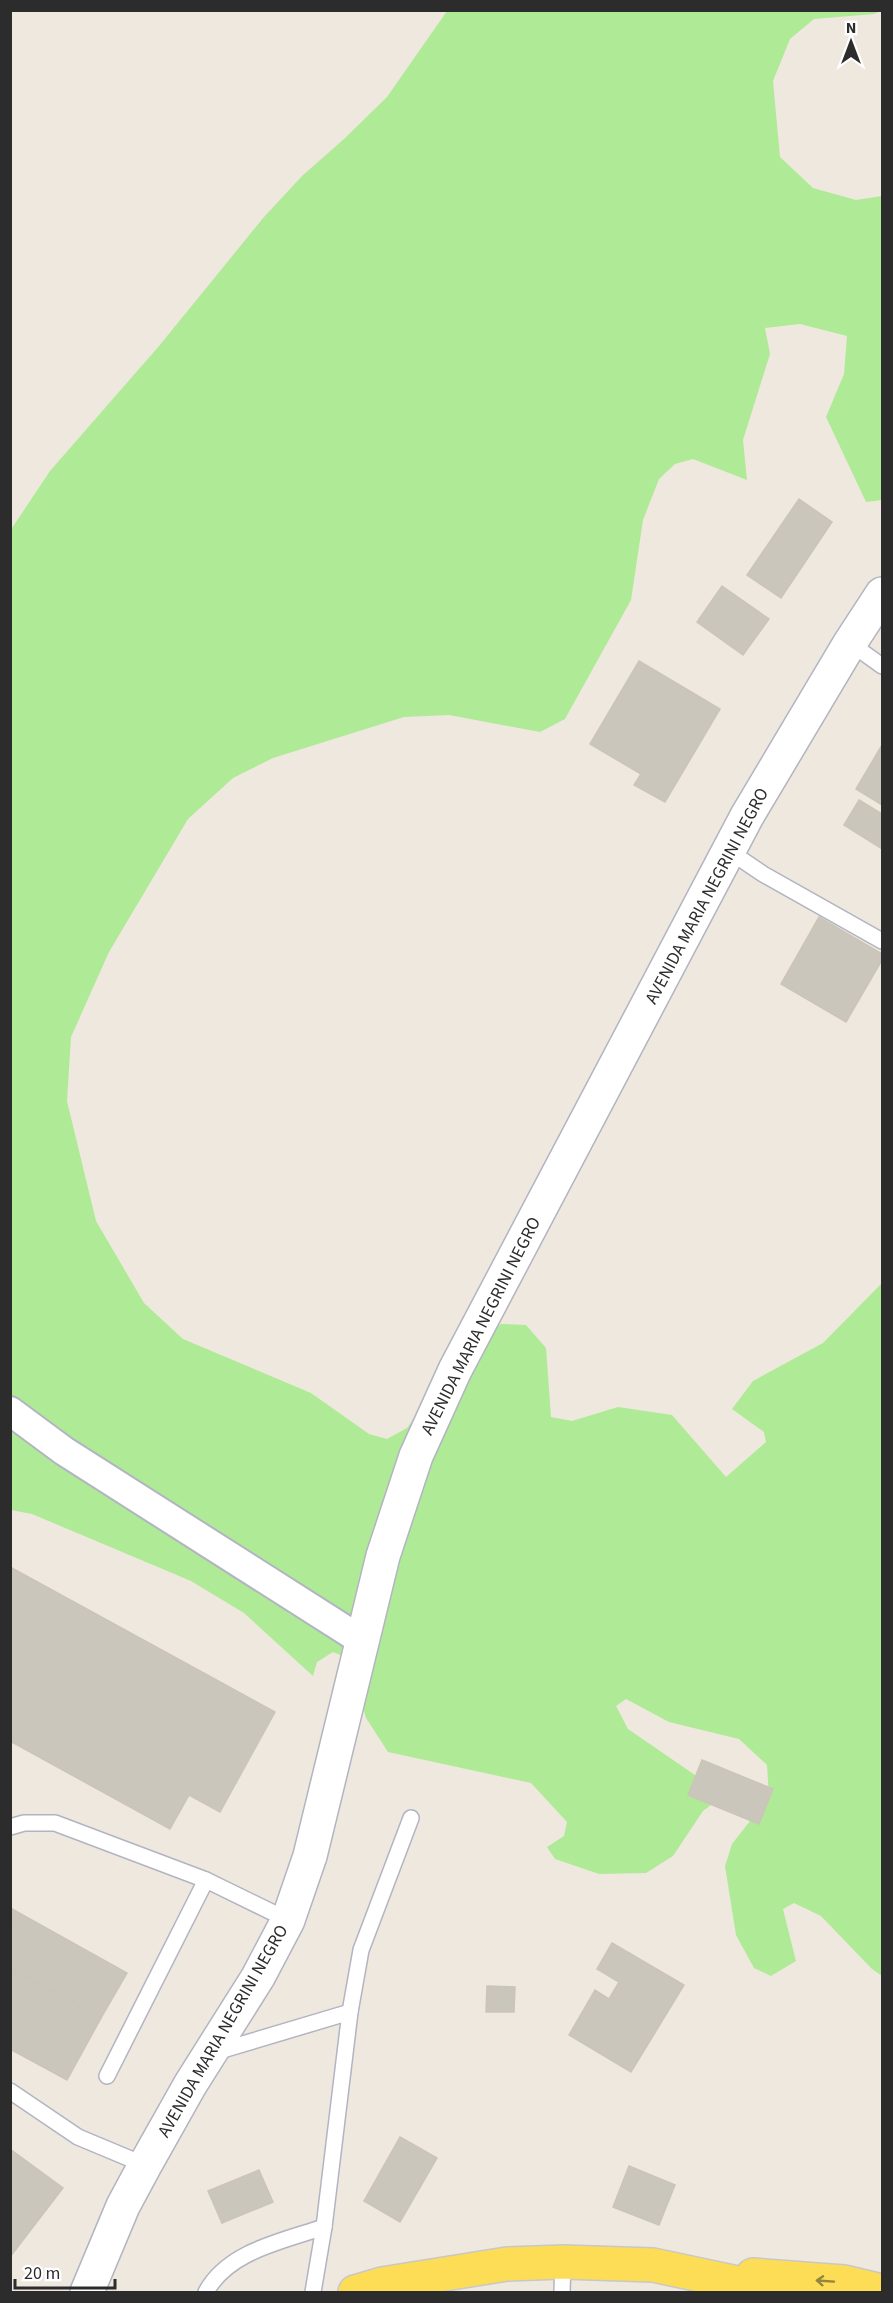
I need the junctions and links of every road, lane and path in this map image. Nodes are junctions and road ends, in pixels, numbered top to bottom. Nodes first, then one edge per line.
1 (878, 608) edge
2 (850, 643) junction
3 (882, 666) edge
4 (729, 851) junction
5 (882, 941) edge
6 (10, 1410) edge
7 (362, 1640) junction
8 (411, 1818) dead end
9 (10, 1827) edge
10 (206, 1881) junction
11 (288, 1920) junction
12 (350, 2012) junction
13 (210, 2054) junction
14 (108, 2076) dead end
15 (10, 2091) edge
16 (145, 2165) junction
17 (324, 2227) junction
18 (676, 2270) junction
19 (563, 2277) edge
20 (374, 2290) edge
21 (882, 2291) edge
22 (87, 2292) edge
23 (206, 2292) edge
24 (313, 2292) edge
25 (780, 2292) edge

1 - 2 street, AVENIDA MARIA NEGRINI NEGRO
2 - 3 lane
2 - 4 street, AVENIDA MARIA NEGRINI NEGRO
4 - 5 lane
4 - 7 street, AVENIDA MARIA NEGRINI NEGRO
6 - 7 street
7 - 11 street, AVENIDA MARIA NEGRINI NEGRO
8 - 12 lane
9 - 10 lane
10 - 11 lane
10 - 14 lane
11 - 13 street, AVENIDA MARIA NEGRINI NEGRO
12 - 13 lane
12 - 17 lane
13 - 16 street, AVENIDA MARIA NEGRINI NEGRO
15 - 16 lane
16 - 22 street, AVENIDA MARIA NEGRINI NEGRO
17 - 23 lane
17 - 24 lane
18 - 19 main road
21 -> 18 main road
18 - 25 main road
19 - 20 main road

